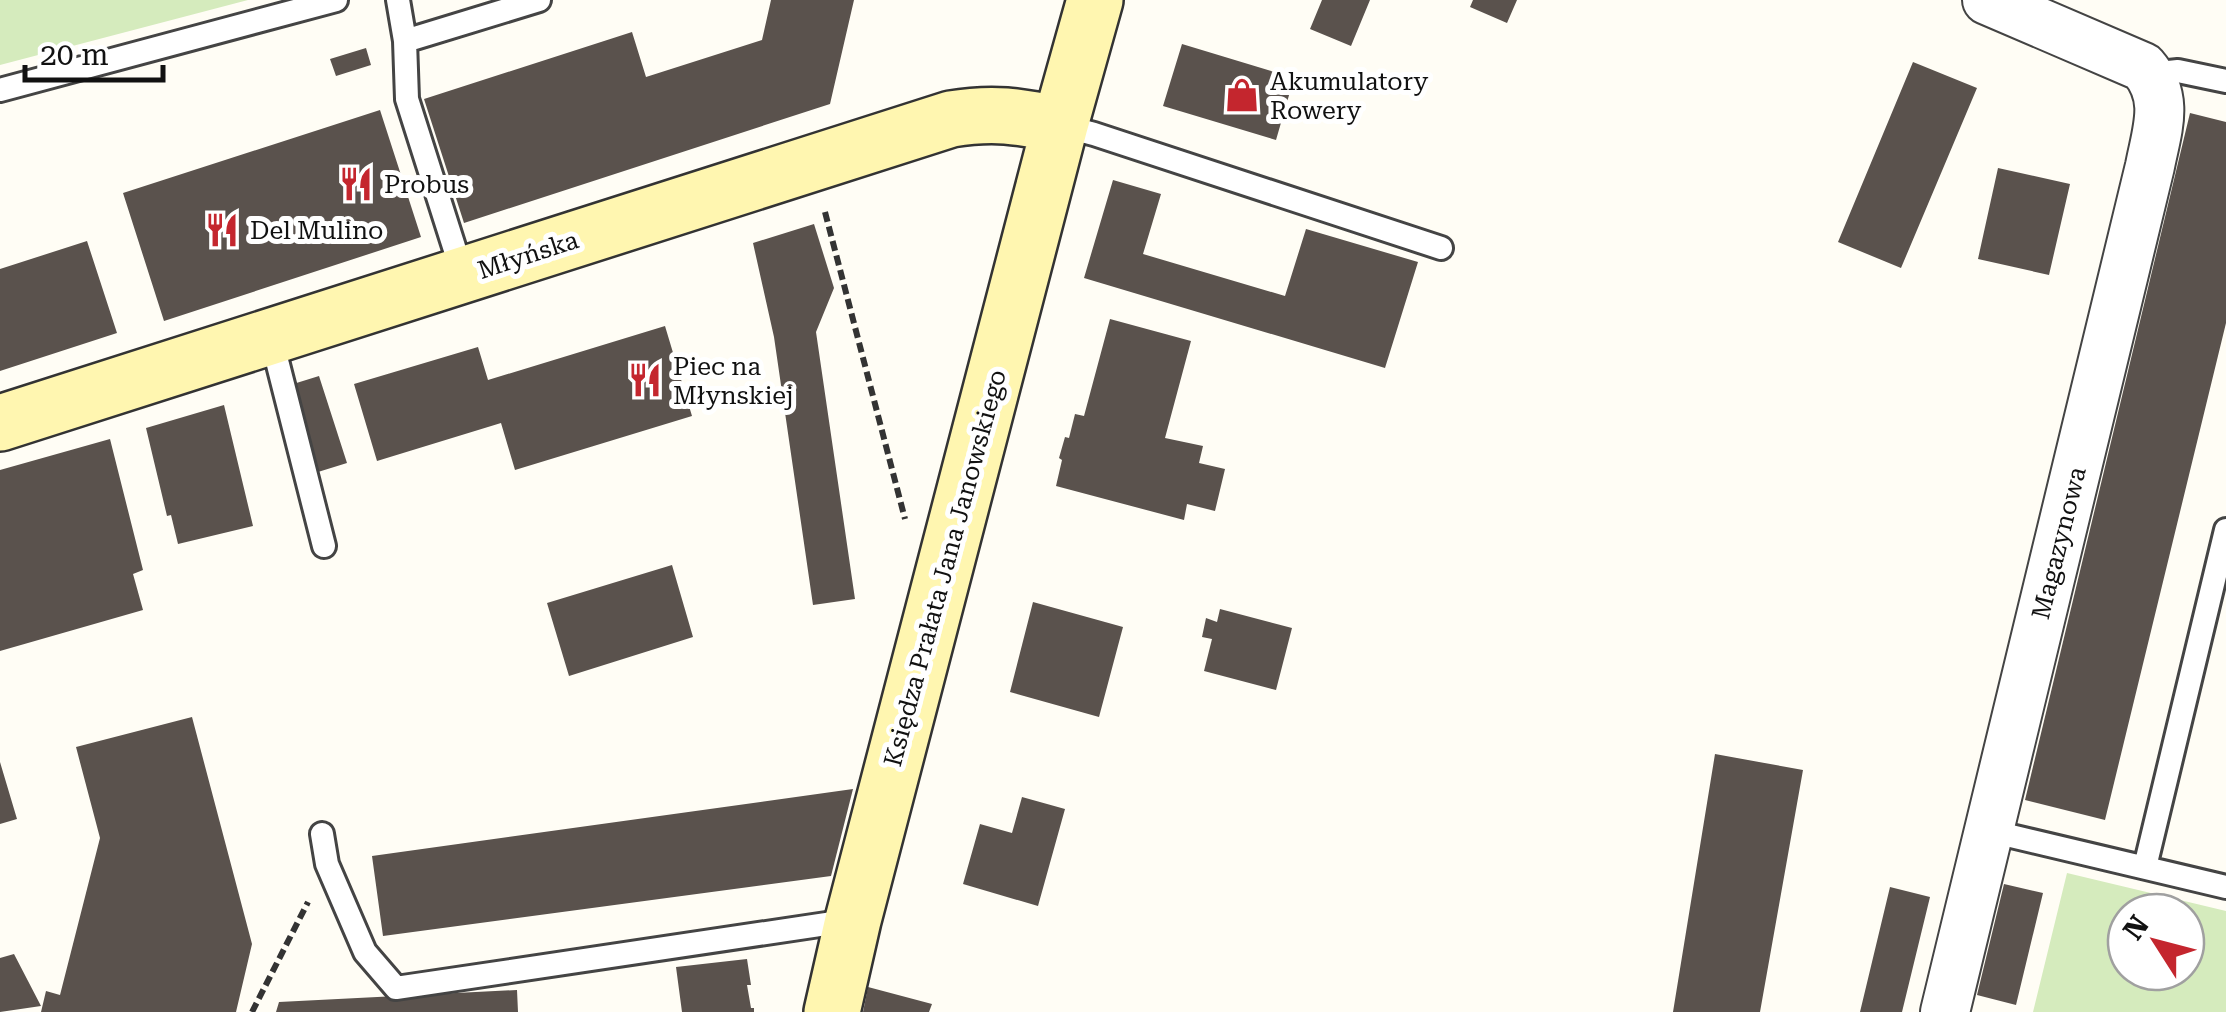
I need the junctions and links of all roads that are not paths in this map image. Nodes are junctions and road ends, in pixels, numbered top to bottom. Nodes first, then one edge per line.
1 (336, 0) edge
2 (398, 0) edge
3 (539, 0) edge
4 (1095, 0) edge
5 (1987, 0) edge
6 (405, 41) junction
7 (2150, 74) junction
8 (2226, 80) edge
9 (0, 90) edge
10 (1060, 125) junction
11 (1441, 248) dead end
12 (463, 275) junction
13 (271, 337) junction
14 (0, 424) edge
15 (2226, 530) edge
16 (324, 546) dead end
17 (1990, 831) junction
18 (322, 834) dead end
19 (2145, 867) junction
20 (2226, 887) edge
21 (853, 920) junction
22 (832, 1012) edge
23 (1945, 1012) edge

1 - 9 lane
2 - 6 lane
3 - 6 lane
4 - 10 street, Księdza Prałata Jana Janowskiego
5 - 7 street
6 - 12 lane
7 - 8 lane
7 - 17 street, Magazynowa
10 - 11 lane
10 - 12 street, Młyńska
10 - 21 street, Księdza Prałata Jana Janowskiego
12 - 13 street, Młyńska
13 - 14 street, Młyńska
13 - 16 lane
15 - 19 lane
17 - 19 lane
17 - 23 street, Magazynowa
18 - 21 lane
19 - 20 lane
21 - 22 street, Księdza Prałata Jana Janowskiego

